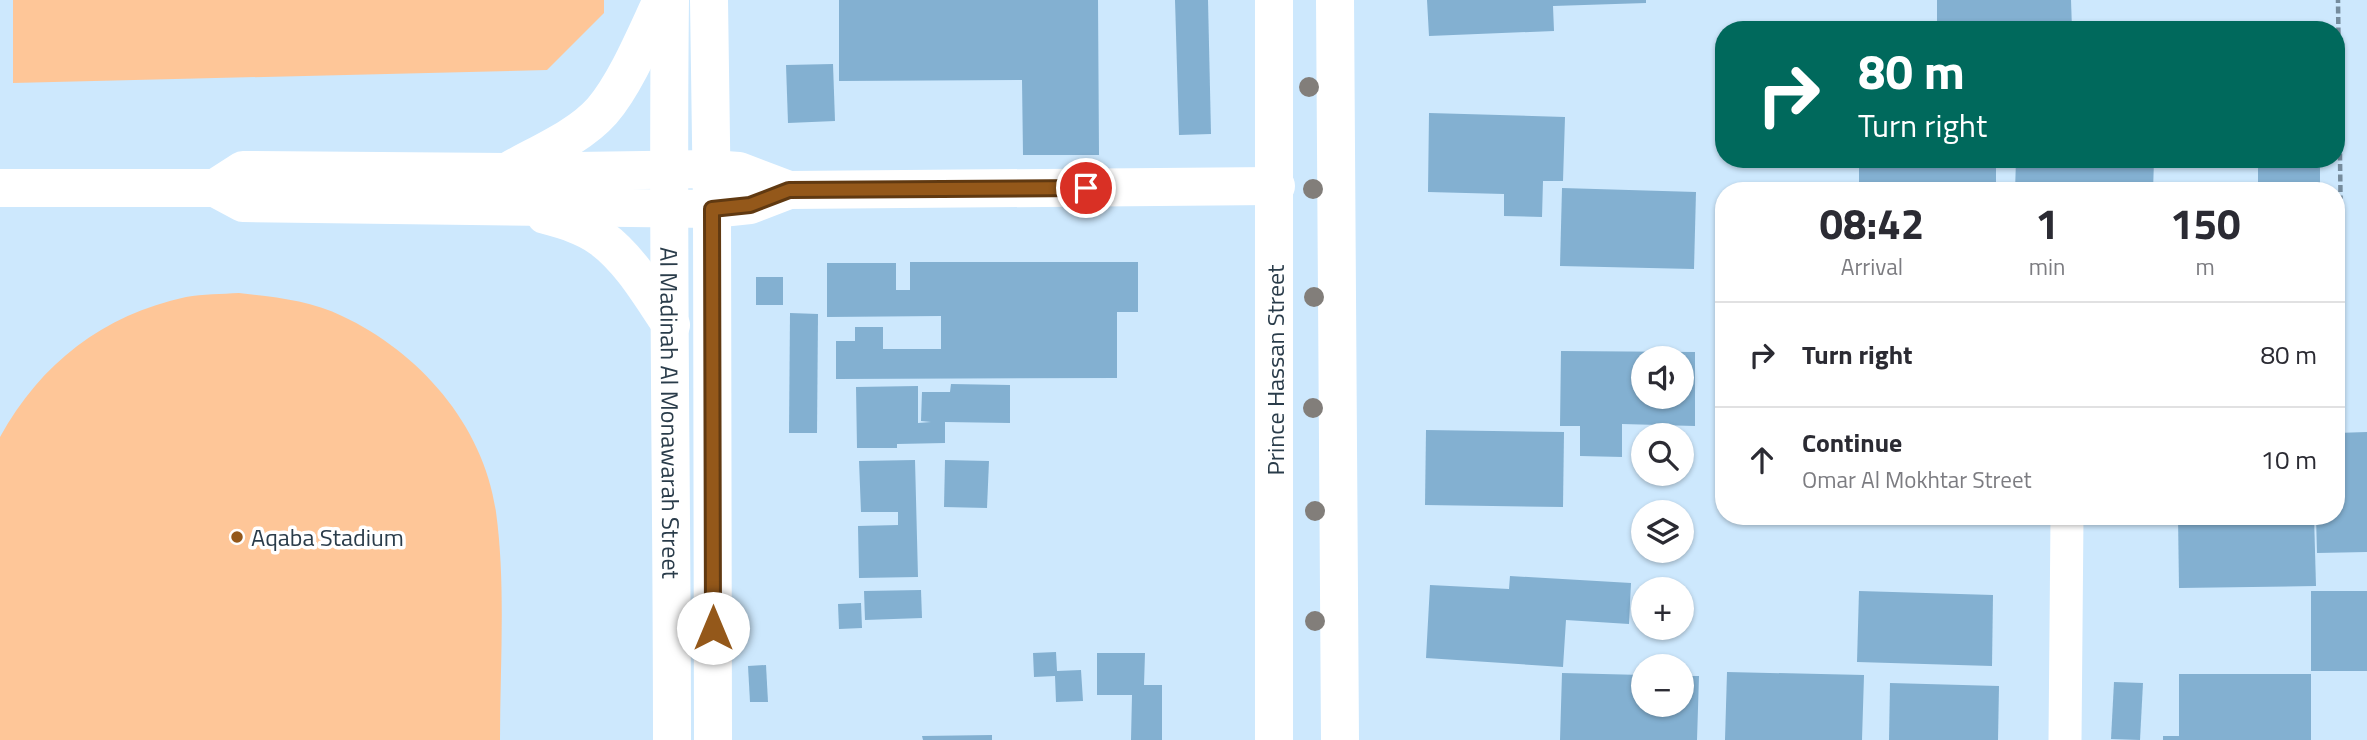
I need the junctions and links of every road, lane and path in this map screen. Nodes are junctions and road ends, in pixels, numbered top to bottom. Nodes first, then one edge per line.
1 (662, 0) edge
2 (670, 0) edge
3 (709, 0) edge
4 (1274, 0) edge
5 (1335, 0) edge
6 (2338, 0) edge
7 (2338, 21) edge
8 (668, 169) junction
9 (711, 169) junction
10 (1276, 187) junction
11 (0, 188) edge
12 (510, 189) junction
13 (789, 190) junction
14 (668, 207) junction
15 (712, 209) junction
16 (671, 325) junction
17 (2067, 525) edge
18 (672, 740) edge
19 (713, 740) edge
20 (1274, 740) edge
21 (1340, 740) edge
22 (2065, 740) edge

1 - 12 main road
2 - 8 main road, Al Madinah Al Monawarah Street
3 - 9 main road, Al Madinah Al Monawarah Street
4 - 10 main road, Prince Hassan Street
5 - 21 main road
6 - 7 path
8 - 9 main road
8 - 12 main road
8 - 14 main road, Al Madinah Al Monawarah Street
9 - 13 main road
9 - 15 main road, Al Madinah Al Monawarah Street
10 - 13 main road
10 - 20 main road, Prince Hassan Street
11 - 12 main road
12 - 14 main road
12 - 16 main road
13 - 15 main road
14 - 15 main road
14 - 16 main road, Al Madinah Al Monawarah Street
15 - 19 main road, Al Madinah Al Monawarah Street
16 - 18 main road, Al Madinah Al Monawarah Street
17 - 22 street

